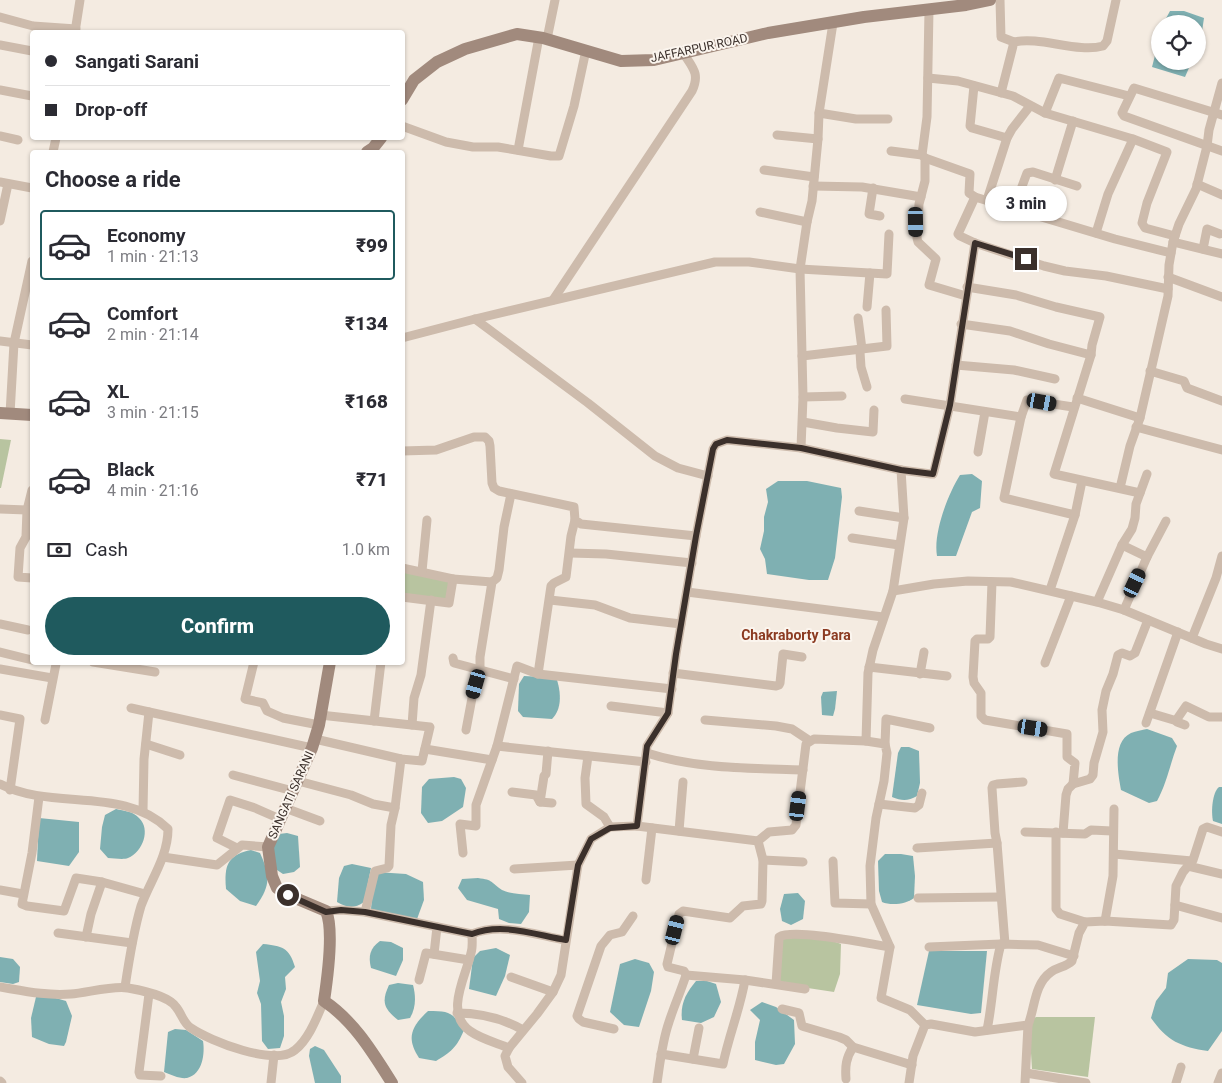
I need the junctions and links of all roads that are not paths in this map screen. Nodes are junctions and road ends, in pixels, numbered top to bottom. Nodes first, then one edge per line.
1 (80, 0) edge
2 (556, 0) edge
3 (990, 0) edge
4 (1000, 0) edge
5 (1116, 0) edge
6 (929, 10) junction
7 (0, 17) edge
8 (832, 23) junction
9 (67, 30) edge
10 (76, 30) edge
11 (543, 38) junction
12 (1014, 42) junction
13 (0, 45) edge
14 (586, 50) junction
15 (30, 51) edge
16 (684, 54) junction
17 (928, 78) junction
18 (1222, 83) edge
19 (974, 86) junction
20 (0, 90) edge
21 (1001, 93) junction
22 (405, 95) edge
23 (30, 96) edge
24 (1129, 96) junction
25 (1030, 106) junction
26 (819, 112) junction
27 (1045, 112) junction
28 (1218, 114) edge
29 (888, 119) dead end
30 (1073, 121) junction
31 (405, 127) edge
32 (777, 134) dead end
33 (0, 136) edge
34 (1007, 138) junction
35 (818, 139) junction
36 (1132, 139) junction
37 (18, 140) dead end
38 (379, 140) edge
39 (1207, 146) junction
40 (370, 150) edge
41 (518, 150) junction
42 (890, 151) dead end
43 (1222, 151) edge
44 (923, 157) junction
45 (764, 170) dead end
46 (1054, 180) junction
47 (814, 181) junction
48 (4, 183) edge
49 (1197, 184) junction
50 (1077, 186) dead end
51 (30, 188) edge
52 (873, 188) junction
53 (1222, 195) edge
54 (921, 197) junction
55 (976, 197) junction
56 (987, 200) junction
57 (1014, 208) junction
58 (760, 212) dead end
59 (880, 216) dead end
60 (0, 219) edge
61 (807, 222) junction
62 (1096, 233) junction
63 (889, 234) dead end
64 (1220, 234) dead end
65 (1174, 239) junction
66 (975, 243) junction
67 (1203, 249) junction
68 (1171, 253) junction
69 (1222, 254) edge
70 (800, 269) junction
71 (30, 271) edge
72 (870, 273) junction
73 (1168, 277) junction
74 (1168, 289) junction
75 (967, 291) junction
76 (1222, 297) edge
77 (553, 300) junction
78 (867, 307) dead end
79 (886, 310) dead end
80 (858, 318) dead end
81 (475, 319) junction
82 (962, 324) junction
83 (405, 337) edge
84 (0, 341) edge
85 (14, 343) junction
86 (30, 345) edge
87 (862, 349) junction
88 (1091, 355) junction
89 (802, 356) junction
90 (956, 365) junction
91 (1150, 371) junction
92 (1055, 379) dead end
93 (867, 388) dead end
94 (842, 396) dead end
95 (803, 397) junction
96 (904, 399) dead end
97 (1222, 401) edge
98 (1075, 403) junction
99 (950, 405) junction
100 (874, 410) dead end
101 (985, 412) junction
102 (5, 413) edge
103 (30, 415) edge
104 (1021, 417) junction
105 (1140, 418) junction
106 (803, 422) junction
107 (1136, 427) junction
108 (801, 448) junction
109 (1222, 450) edge
110 (405, 451) edge
111 (978, 452) dead end
112 (901, 470) junction
113 (1148, 474) dead end
114 (708, 476) junction
115 (1082, 481) junction
116 (1120, 488) junction
117 (1140, 492) junction
118 (511, 494) junction
119 (30, 498) edge
120 (0, 509) edge
121 (27, 510) junction
122 (859, 511) dead end
123 (1075, 515) junction
124 (904, 518) junction
125 (427, 520) dead end
126 (575, 520) junction
127 (1166, 522) dead end
128 (696, 536) junction
129 (29, 537) edge
130 (852, 538) dead end
131 (899, 545) junction
132 (1122, 545) junction
133 (570, 553) junction
134 (1222, 556) edge
135 (1147, 557) junction
136 (692, 563) junction
137 (405, 568) edge
138 (422, 571) junction
139 (30, 578) edge
140 (453, 579) junction
141 (492, 582) junction
142 (992, 582) junction
143 (1050, 590) junction
144 (893, 591) junction
145 (687, 592) junction
146 (1071, 596) junction
147 (405, 597) edge
148 (431, 600) junction
149 (550, 600) junction
150 (1097, 602) junction
151 (1124, 610) junction
152 (883, 617) junction
153 (1148, 620) junction
154 (0, 624) edge
155 (681, 624) junction
156 (28, 630) dead end
157 (1178, 632) junction
158 (1192, 638) junction
159 (1222, 649) edge
160 (0, 652) edge
161 (924, 652) dead end
162 (802, 656) dead end
163 (454, 658) dead end
164 (30, 660) edge
165 (1045, 663) dead end
166 (54, 665) edge
167 (127, 665) edge
168 (253, 665) edge
169 (329, 665) edge
170 (382, 665) edge
171 (870, 667) junction
172 (0, 669) edge
173 (480, 670) junction
174 (155, 672) dead end
175 (673, 673) junction
176 (538, 674) junction
177 (920, 674) junction
178 (947, 676) dead end
179 (52, 678) junction
180 (514, 679) junction
181 (672, 689) junction
182 (611, 706) dead end
183 (131, 708) dead end
184 (149, 712) junction
185 (668, 713) junction
186 (1150, 713) junction
187 (0, 715) edge
188 (1222, 717) edge
189 (45, 720) dead end
190 (320, 720) junction
191 (704, 720) dead end
192 (374, 722) junction
193 (1146, 723) dead end
194 (412, 725) junction
195 (930, 728) dead end
196 (466, 730) dead end
197 (810, 741) junction
198 (866, 741) junction
199 (146, 744) junction
200 (313, 744) junction
201 (885, 744) junction
202 (497, 746) junction
203 (425, 749) junction
204 (548, 751) junction
205 (180, 755) dead end
206 (588, 756) junction
207 (646, 757) junction
208 (401, 759) junction
209 (492, 760) junction
210 (803, 770) junction
211 (233, 775) dead end
212 (683, 782) dead end
213 (1023, 782) dead end
214 (0, 784) edge
215 (1073, 784) junction
216 (296, 786) junction
217 (10, 790) junction
218 (512, 792) dead end
219 (922, 794) dead end
220 (39, 797) junction
221 (540, 802) junction
222 (552, 803) dead end
223 (879, 804) junction
224 (395, 808) junction
225 (1114, 809) dead end
226 (143, 811) junction
227 (282, 814) junction
228 (320, 821) dead end
229 (637, 826) junction
230 (610, 828) junction
231 (652, 828) junction
232 (679, 831) junction
233 (1025, 832) dead end
234 (1112, 832) junction
235 (1222, 832) edge
236 (1059, 833) junction
237 (758, 841) junction
238 (997, 843) junction
239 (268, 847) junction
240 (236, 848) junction
241 (917, 848) dead end
242 (463, 853) dead end
243 (1114, 854) junction
244 (163, 857) junction
245 (763, 860) junction
246 (833, 861) dead end
247 (803, 862) dead end
248 (1190, 864) junction
249 (578, 865) junction
250 (514, 869) dead end
251 (1222, 874) edge
252 (646, 880) dead end
253 (102, 882) junction
254 (0, 890) edge
255 (23, 894) junction
256 (145, 894) junction
257 (1000, 897) junction
258 (918, 898) dead end
259 (871, 904) junction
260 (1175, 905) junction
261 (326, 912) junction
262 (365, 912) junction
263 (633, 916) dead end
264 (1222, 918) edge
265 (1105, 920) junction
266 (1085, 922) junction
267 (437, 927) junction
268 (58, 933) dead end
269 (472, 934) junction
270 (86, 937) junction
271 (566, 940) junction
272 (132, 943) junction
273 (1003, 944) junction
274 (890, 947) junction
275 (929, 947) dead end
276 (434, 954) junction
277 (1074, 956) junction
278 (469, 960) junction
279 (686, 975) junction
280 (511, 977) dead end
281 (419, 980) dead end
282 (745, 980) junction
283 (776, 984) junction
284 (0, 987) edge
285 (125, 987) junction
286 (805, 989) dead end
287 (552, 992) junction
288 (149, 994) junction
289 (324, 1001) junction
290 (782, 1009) dead end
291 (458, 1012) junction
292 (926, 1025) junction
293 (1028, 1025) junction
294 (699, 1028) dead end
295 (614, 1029) dead end
296 (523, 1030) junction
297 (987, 1030) junction
298 (853, 1047) junction
299 (509, 1048) junction
300 (661, 1054) junction
301 (274, 1055) junction
302 (693, 1059) junction
303 (912, 1065) junction
304 (1181, 1068) dead end
305 (1026, 1072) junction
306 (1222, 1073) edge
307 (161, 1076) dead end
308 (846, 1079) dead end
309 (271, 1083) edge
310 (392, 1083) edge
311 (522, 1083) edge
312 (657, 1083) edge
313 (909, 1083) edge
314 (1025, 1083) edge
315 (1086, 1083) edge
316 (1176, 1083) edge
317 (1218, 1083) edge

1 - 10 street
2 - 11 street
3 - 6 street, JAFFARPUR ROAD
4 - 12 street
5 - 12 street
6 - 8 street, JAFFARPUR ROAD
6 - 17 street
7 - 9 street
8 - 16 street, JAFFARPUR ROAD
8 - 26 street
11 - 14 street, JAFFARPUR ROAD
11 - 22 street, JAFFARPUR ROAD
11 - 41 street
12 - 21 street
13 - 15 street
14 - 16 street, JAFFARPUR ROAD
14 - 41 street
16 - 77 street
17 - 19 street
17 - 44 street
18 - 28 street
19 - 21 street
19 - 34 street
20 - 23 street
21 - 25 street
24 - 27 street
24 - 28 street
24 - 39 street
25 - 27 street
25 - 34 street
26 - 29 street
26 - 35 street
27 - 30 street
28 - 39 street
30 - 36 street
30 - 46 street
31 - 41 street
32 - 35 street
33 - 37 street
34 - 56 street
35 - 47 street
36 - 62 street
36 - 65 street
38 - 40 street
39 - 43 street
39 - 49 street
42 - 44 street
44 - 54 street
44 - 55 street
45 - 47 street
46 - 50 street
46 - 57 street
47 - 52 street
47 - 61 street
48 - 51 street
48 - 60 street
49 - 53 street
49 - 65 street
52 - 54 street
52 - 59 street
54 - 75 street
55 - 56 street
55 - 66 street
56 - 57 street
57 - 62 street
58 - 61 street
61 - 70 street
62 - 68 street
63 - 72 street
64 - 67 street
65 - 67 street
65 - 68 street
66 - 74 street
66 - 75 street
67 - 69 street
68 - 73 street
70 - 72 street
70 - 77 street
70 - 89 street
71 - 85 street
72 - 78 street
73 - 74 street
73 - 76 street
74 - 91 street
75 - 82 street
75 - 88 street
77 - 81 street
79 - 87 street
80 - 87 street
81 - 83 street
81 - 114 street
82 - 88 street
82 - 90 street
84 - 85 street
85 - 86 street
85 - 102 street
87 - 89 street
87 - 93 street
88 - 98 street
89 - 95 street
90 - 92 street
90 - 99 street
91 - 97 street
91 - 105 street
94 - 95 street
95 - 106 street
96 - 99 street
98 - 104 street
98 - 105 street
98 - 115 street
99 - 101 street
99 - 112 street
100 - 106 street
101 - 104 street
101 - 111 street
102 - 103 street
104 - 123 street
105 - 107 street
106 - 108 street
107 - 109 street
107 - 116 street
108 - 112 street
108 - 114 street
110 - 118 street
112 - 124 street
113 - 117 street
114 - 128 street
115 - 116 street
115 - 123 street
116 - 117 street
117 - 132 street
118 - 126 street
118 - 141 street
119 - 121 street
120 - 121 street
121 - 129 street
122 - 124 street
123 - 143 street
124 - 131 street
125 - 138 street
126 - 128 street
126 - 133 street
127 - 135 street
128 - 136 street
129 - 139 street
130 - 131 street
131 - 144 street
132 - 135 street
132 - 150 street
133 - 136 street
133 - 149 street
134 - 158 street
135 - 151 street
136 - 145 street
137 - 138 street
138 - 140 street
140 - 141 street
140 - 148 street
141 - 173 street
142 - 143 street
142 - 144 street
142 - 215 street
143 - 146 street
144 - 152 street
145 - 152 street
145 - 155 street
146 - 150 street
146 - 165 street
147 - 148 street
148 - 194 street
149 - 155 street
149 - 176 street
150 - 151 street
151 - 153 street
152 - 171 street
153 - 157 street
153 - 215 street
154 - 156 street
155 - 175 street
157 - 158 street
157 - 186 street
158 - 159 street
160 - 164 street
161 - 177 street
162 - 175 street
163 - 173 street
166 - 179 street
167 - 174 street
168 - 190 street
169 - 190 street, SANGATI SARANI
170 - 192 street
171 - 177 street
171 - 198 street
172 - 179 street
173 - 180 street
173 - 196 street
175 - 181 street
176 - 180 street
176 - 181 street
177 - 178 street
179 - 189 street
180 - 202 street
181 - 185 street
182 - 185 street
183 - 184 street
184 - 199 street
184 - 200 street
185 - 207 street
186 - 188 street
186 - 193 street
187 - 217 street
190 - 192 street
190 - 200 street, SANGATI SARANI
191 - 197 street
192 - 194 street
194 - 203 street
195 - 201 street
197 - 198 street
197 - 210 street
198 - 201 street
199 - 205 street
199 - 226 street
200 - 208 street
200 - 216 street, SANGATI SARANI
201 - 223 street
202 - 204 street
202 - 209 street
203 - 208 street
203 - 209 street
204 - 206 street
204 - 221 street
206 - 207 street
206 - 230 street
207 - 210 street
207 - 229 street
208 - 224 street
209 - 242 street
210 - 237 street
211 - 216 street
212 - 232 street
213 - 238 street
214 - 217 street
215 - 236 street
216 - 224 street
216 - 227 street, SANGATI SARANI
217 - 220 street
218 - 221 street
219 - 223 street
220 - 226 street
220 - 255 street
221 - 222 street
223 - 259 street
224 - 262 street
225 - 234 street
226 - 244 street
227 - 228 street
227 - 239 street, SANGATI SARANI
227 - 240 street
229 - 230 street
229 - 231 street
230 - 249 street
231 - 232 street
231 - 252 street
232 - 237 street
233 - 236 street
234 - 236 street
234 - 243 street
235 - 248 street
236 - 266 street
237 - 245 street
238 - 241 street
238 - 257 street
239 - 240 street
239 - 261 street, SANGATI SARANI
240 - 244 street
243 - 248 street
243 - 265 street
244 - 256 street
245 - 247 street
245 - 279 street
246 - 259 street
248 - 251 street
248 - 260 street
249 - 250 street
249 - 271 street
253 - 255 street
253 - 256 street
253 - 270 street
254 - 255 street
256 - 272 street
257 - 258 street
257 - 273 street
259 - 274 street
260 - 264 street
260 - 265 street
261 - 262 street
261 - 289 street
262 - 267 street
263 - 295 street
265 - 266 street
266 - 277 street
267 - 269 street
267 - 276 street
268 - 270 street
269 - 271 street
269 - 278 street
270 - 272 street
271 - 287 street
272 - 285 street
273 - 275 street
273 - 277 street
273 - 297 street
274 - 283 street
274 - 292 street
276 - 278 street
276 - 281 street
277 - 293 street
278 - 291 street
279 - 282 street
279 - 300 street
280 - 287 street
282 - 283 street
282 - 302 street
283 - 286 street
284 - 285 street
285 - 288 street
287 - 296 street
288 - 301 street
288 - 307 street
289 - 301 street
289 - 310 street
290 - 298 street
291 - 296 street
291 - 299 street
292 - 297 street
292 - 303 street
293 - 297 street
293 - 305 street
294 - 302 street
296 - 299 street
298 - 303 street
298 - 308 street
299 - 311 street
300 - 302 street
300 - 312 street
301 - 309 street
303 - 313 street
304 - 316 street
305 - 314 street
305 - 315 street
306 - 317 street

